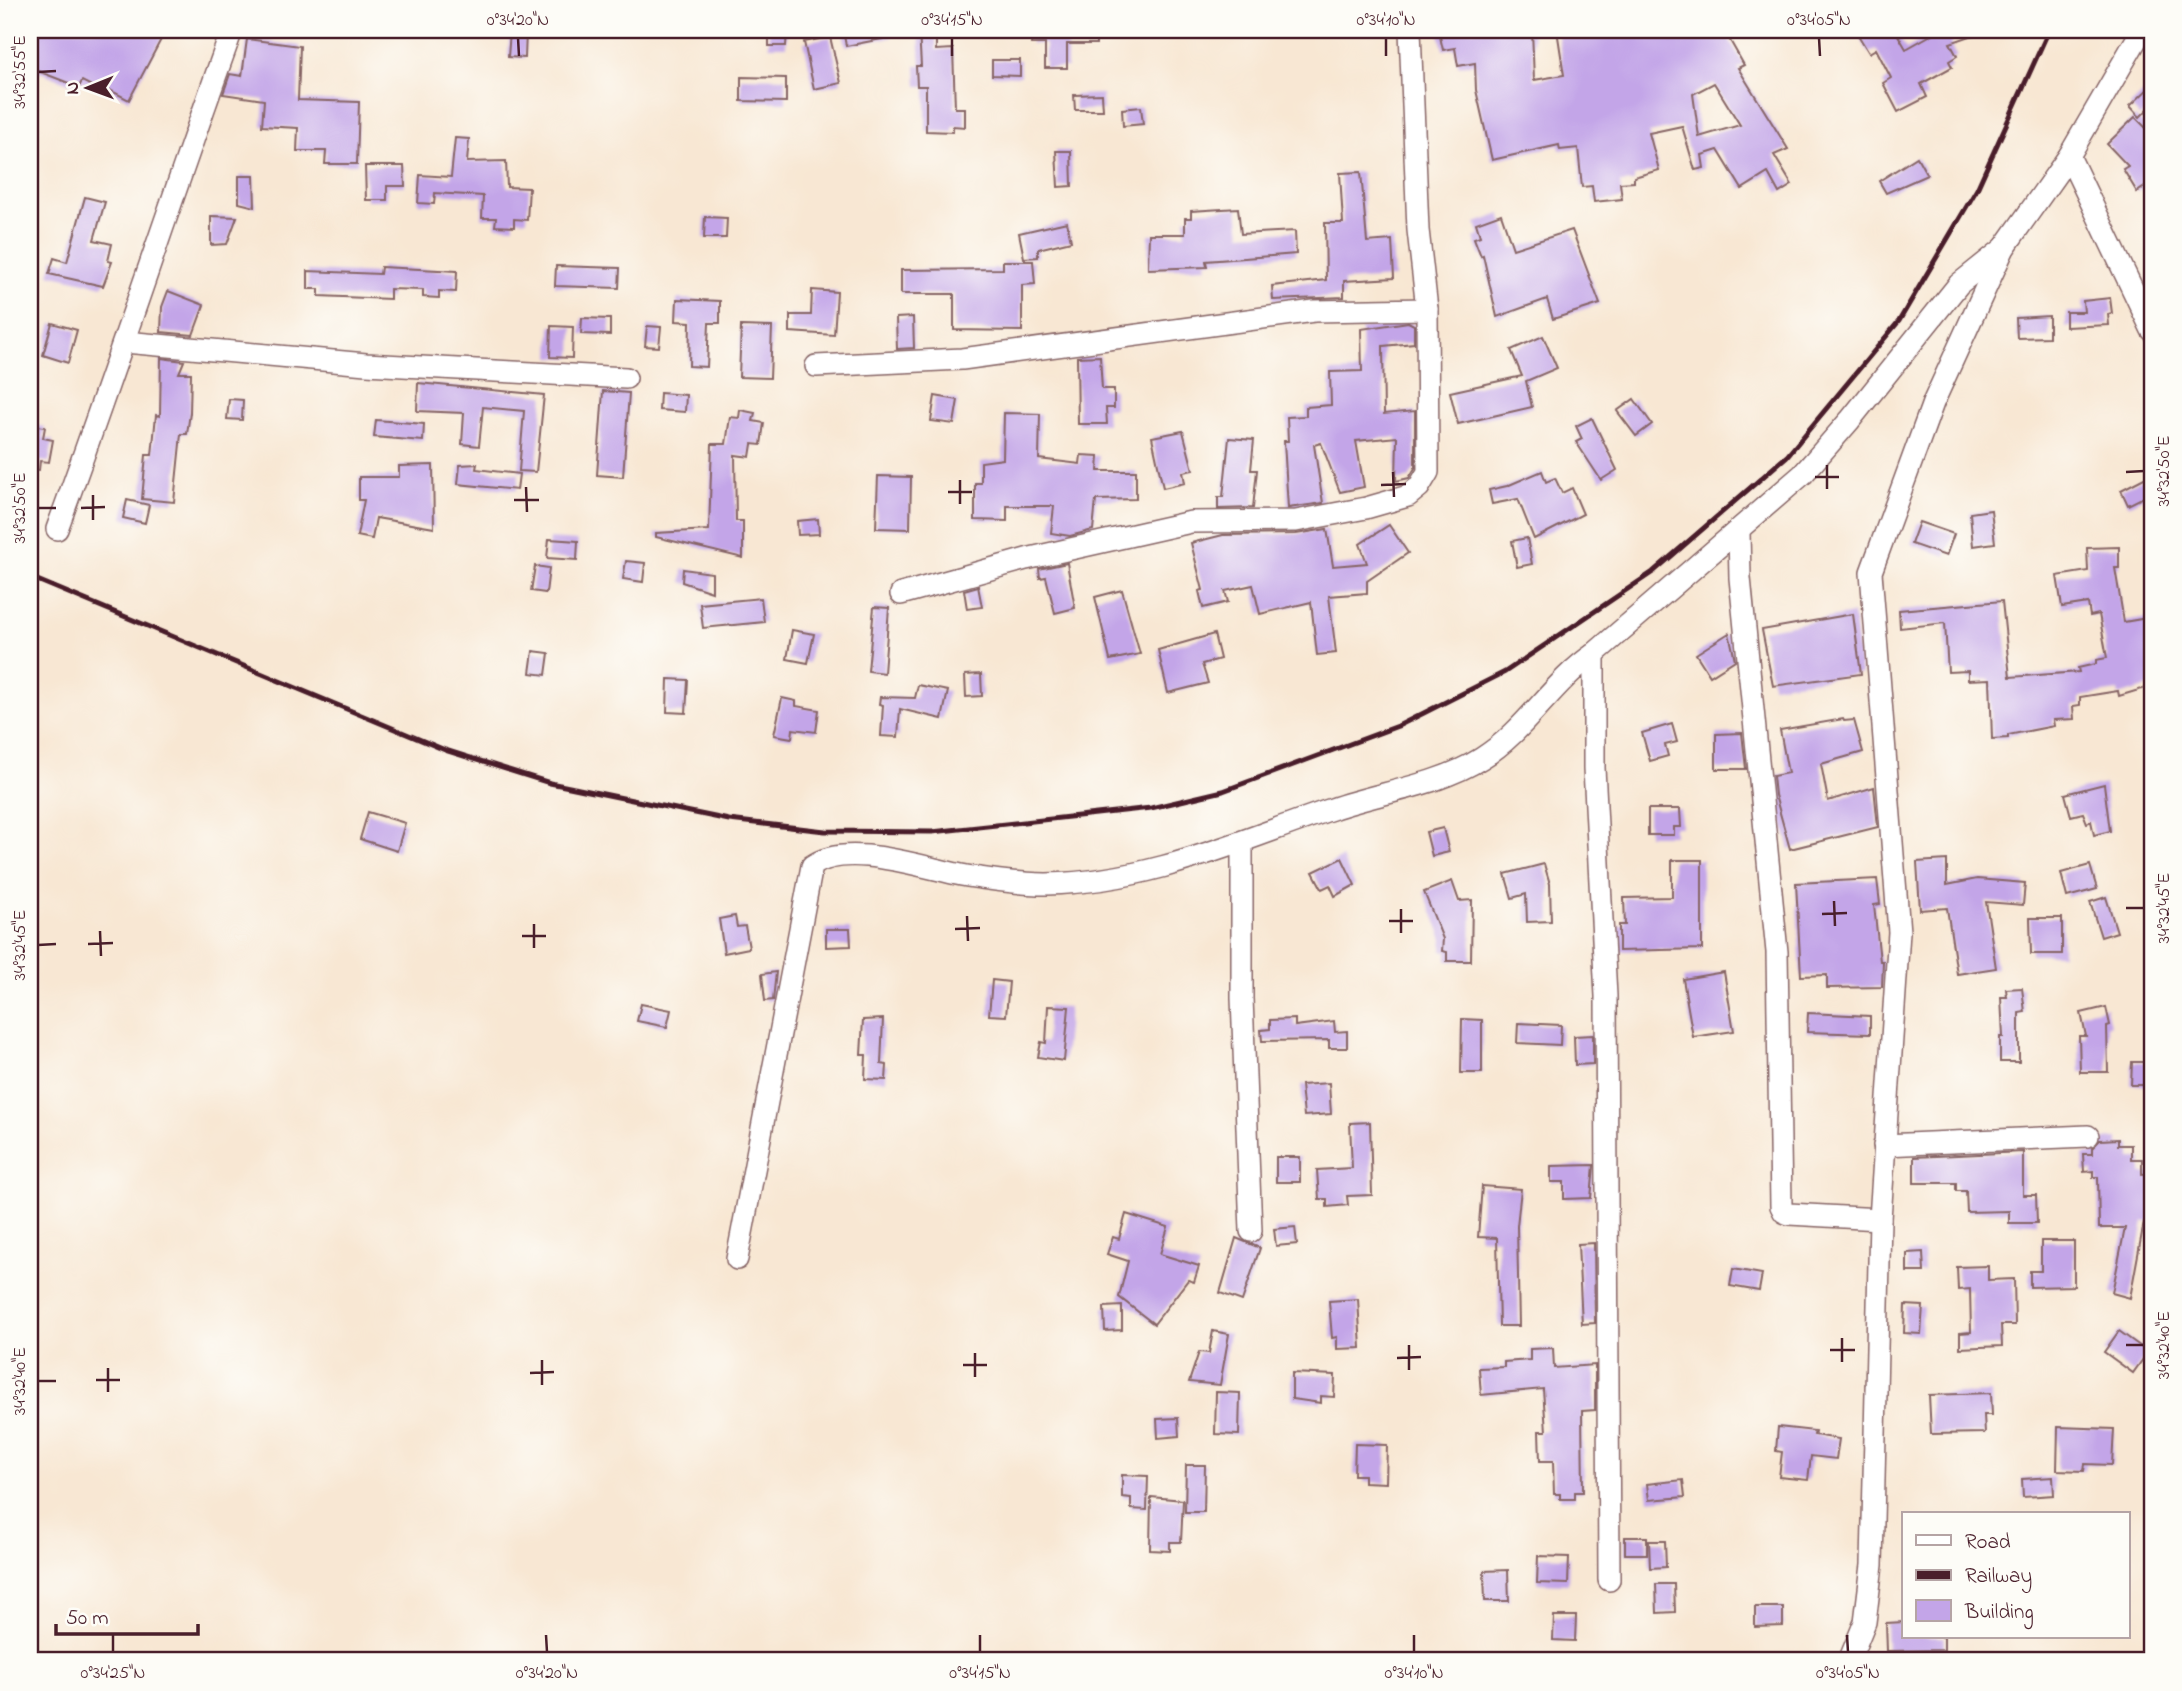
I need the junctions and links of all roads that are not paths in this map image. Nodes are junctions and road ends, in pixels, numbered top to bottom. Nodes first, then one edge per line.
1 (232, 30) edge
2 (1410, 30) edge
3 (2142, 30) edge
4 (2068, 156) junction
5 (2004, 248) junction
6 (1427, 309) junction
7 (2152, 330) edge
8 (125, 342) junction
9 (816, 366) dead end
10 (626, 378) dead end
11 (57, 529) dead end
12 (1739, 532) junction
13 (901, 594) dead end
14 (1594, 654) junction
15 (1242, 844) junction
16 (2088, 1136) dead end
17 (1884, 1145) junction
18 (1880, 1219) junction
19 (1251, 1231) dead end
20 (737, 1259) dead end
21 (1609, 1580) dead end
22 (1849, 1661) edge

1 - 8 street
2 - 6 street
3 - 4 street
4 - 5 street
4 - 7 street
5 - 12 street
5 - 17 street
6 - 9 street
6 - 13 street
8 - 10 street
8 - 11 street
12 - 14 street
12 - 18 street
14 - 15 street
14 - 21 street
15 - 19 street
15 - 20 street
16 - 17 street
17 - 18 street
18 - 22 street

